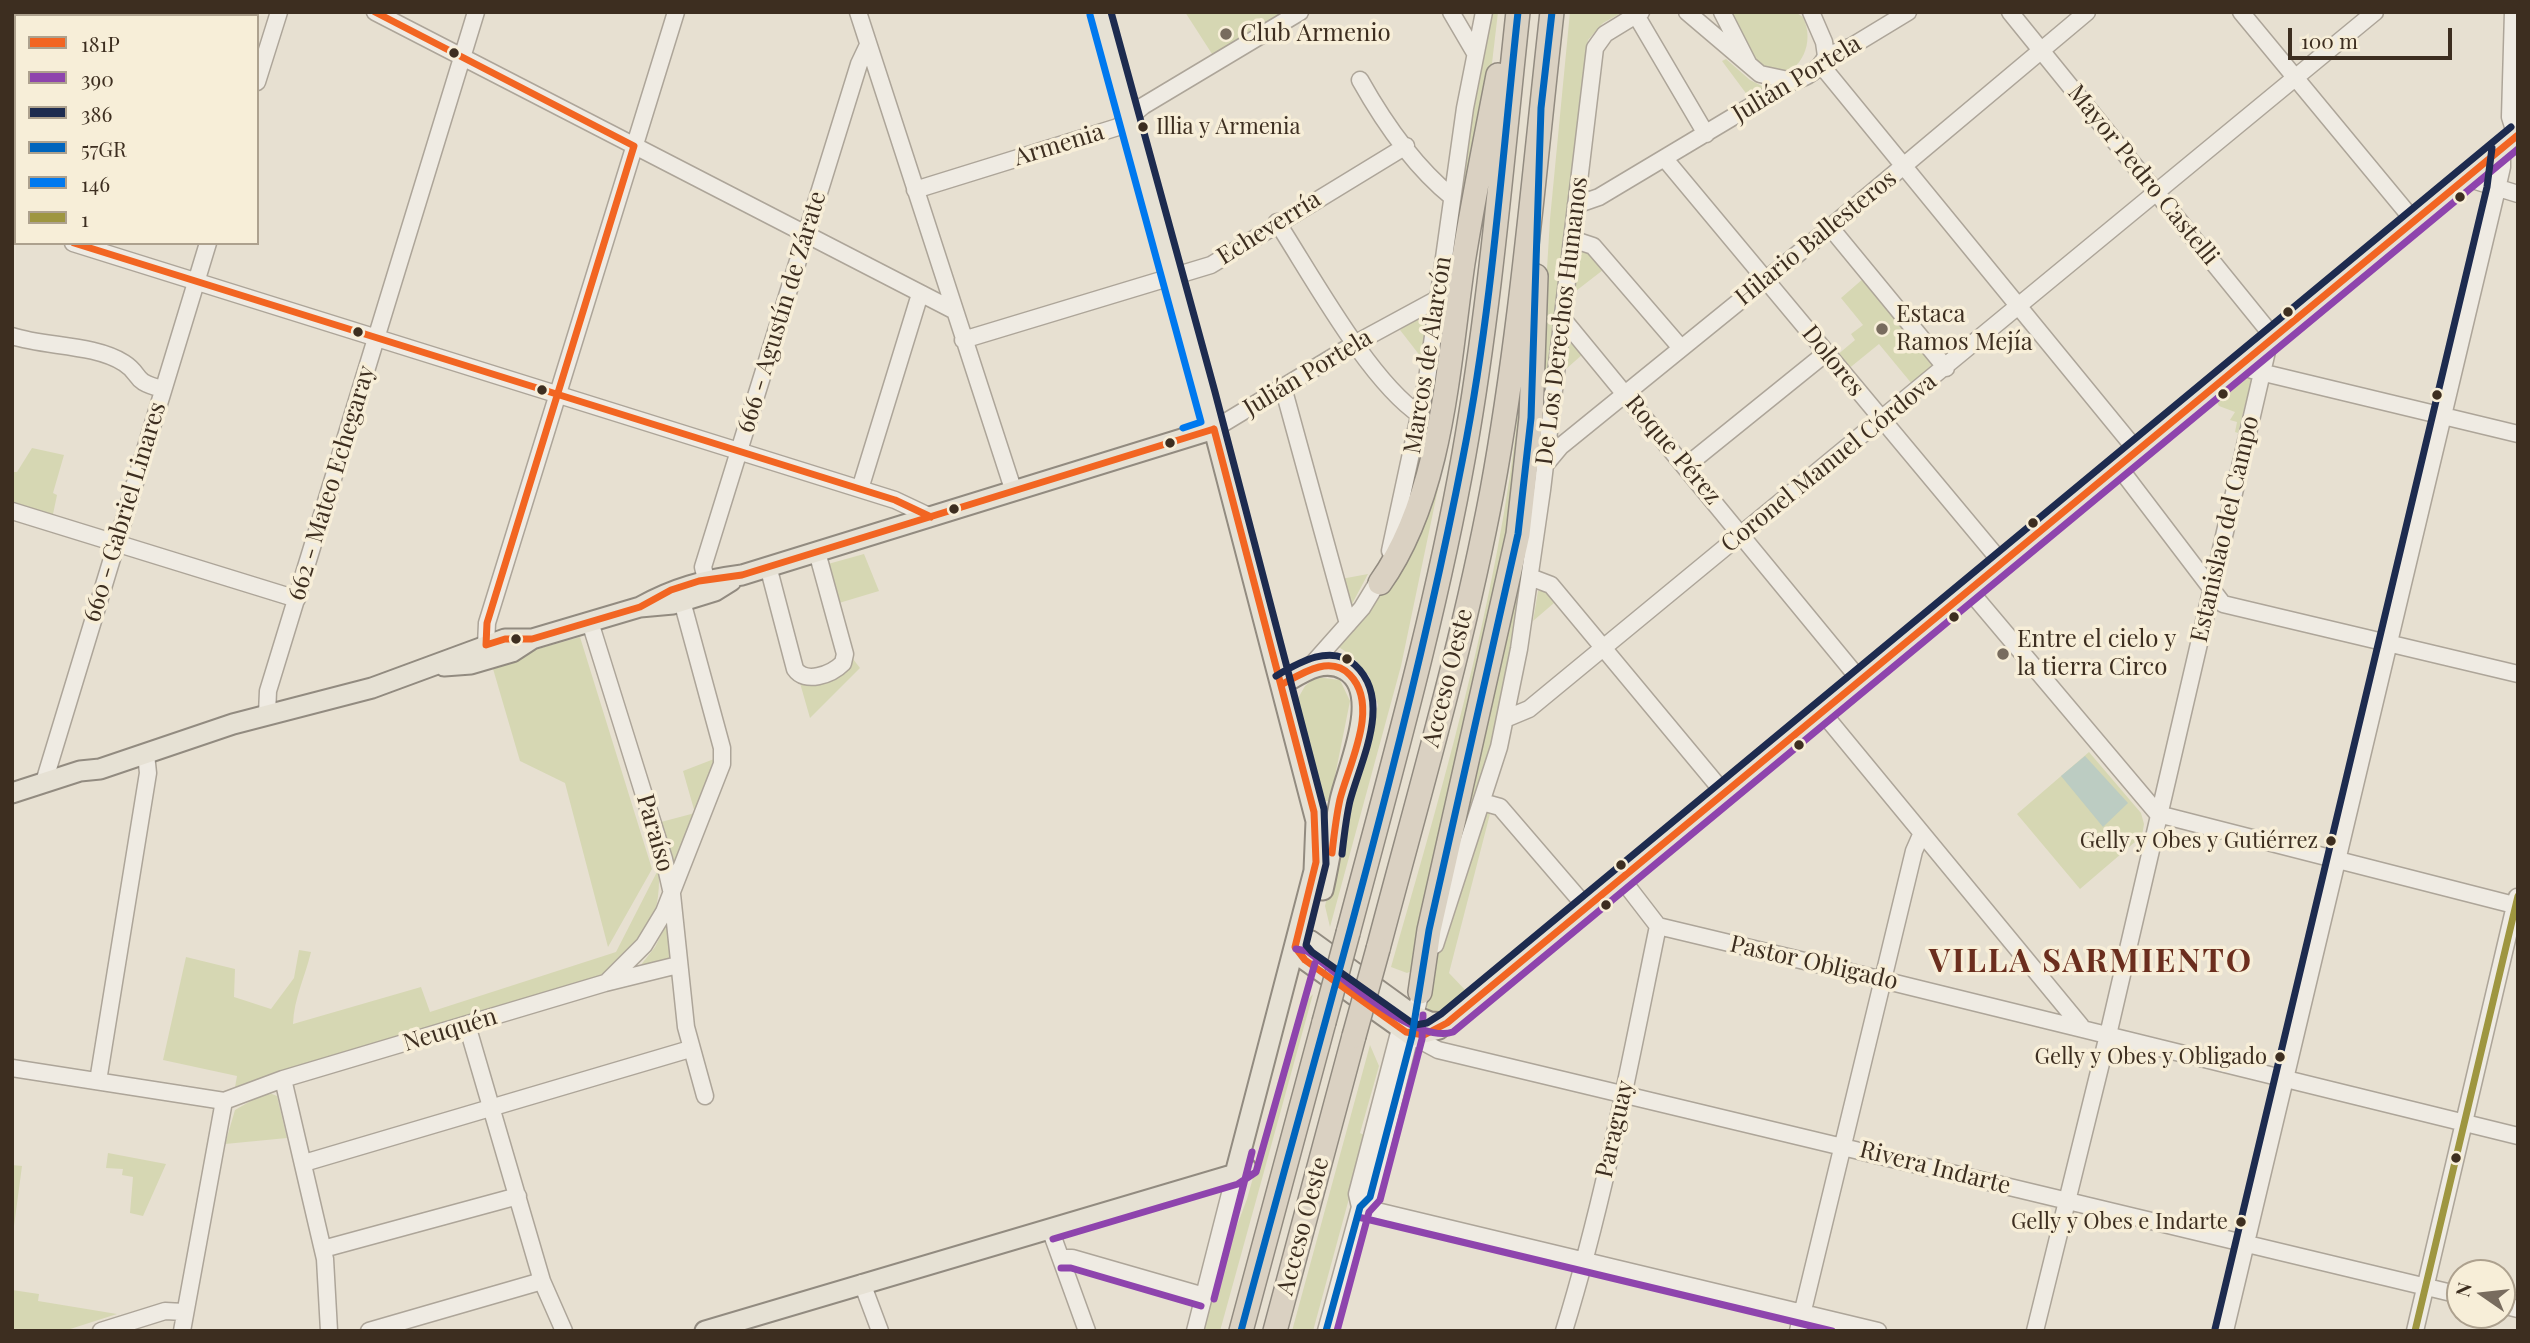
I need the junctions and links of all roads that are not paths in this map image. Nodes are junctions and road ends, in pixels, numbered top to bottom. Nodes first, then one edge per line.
1 (279, 12) edge
2 (375, 12) edge
3 (476, 12) edge
4 (676, 12) edge
5 (858, 12) edge
6 (1100, 12) edge
7 (1300, 12) edge
8 (1451, 12) edge
9 (1484, 12) edge
10 (1509, 12) edge
11 (1518, 12) edge
12 (1552, 12) edge
13 (1687, 12) edge
14 (1723, 12) edge
15 (1908, 12) edge
16 (2010, 12) edge
17 (2087, 12) edge
18 (2241, 12) edge
19 (2375, 12) edge
20 (2513, 12) edge
21 (1639, 14) edge
22 (1811, 14) edge
23 (868, 45) junction
24 (2041, 51) junction
25 (1475, 53) junction
26 (463, 57) junction
27 (1823, 61) junction
28 (1750, 68) junction
29 (259, 76) edge
30 (2296, 79) junction
31 (1360, 80) dead end
32 (1793, 81) junction
33 (1541, 108) junction
34 (1129, 119) junction
35 (1706, 134) junction
36 (2512, 140) edge
37 (634, 146) junction
38 (1406, 146) junction
39 (1665, 159) junction
40 (1905, 165) junction
41 (2466, 178) junction
42 (2497, 189) junction
43 (915, 190) junction
44 (2157, 192) junction
45 (2518, 194) edge
46 (1452, 197) junction
47 (1576, 205) junction
48 (2414, 221) junction
49 (1277, 222) junction
50 (1830, 227) junction
51 (806, 234) junction
52 (1572, 239) junction
53 (80, 245) edge
54 (207, 245) edge
55 (1172, 277) junction
56 (1766, 278) junction
57 (197, 281) junction
58 (920, 294) junction
59 (1438, 298) junction
60 (2019, 305) junction
61 (953, 310) junction
62 (1563, 319) junction
63 (12, 336) edge
64 (377, 337) junction
65 (962, 340) junction
66 (2271, 340) junction
67 (1356, 343) junction
68 (1681, 348) junction
69 (1826, 353) junction
70 (2241, 365) junction
71 (1946, 368) junction
72 (2261, 374) junction
73 (1283, 387) junction
74 (163, 389) junction
75 (558, 393) junction
76 (1626, 393) junction
77 (1420, 415) junction
78 (2443, 416) junction
79 (1881, 419) junction
80 (1214, 429) junction
81 (2518, 435) edge
82 (739, 451) junction
83 (2137, 451) junction
84 (1546, 464) junction
85 (1686, 466) junction
86 (2118, 466) junction
87 (860, 489) junction
88 (1014, 492) junction
89 (12, 511) edge
90 (931, 517) junction
91 (1742, 534) junction
92 (115, 542) junction
93 (817, 552) junction
94 (2002, 563) junction
95 (768, 566) junction
96 (742, 575) junction
97 (1530, 577) junction
98 (706, 579) junction
99 (1380, 583) junction
100 (2211, 588) junction
101 (1969, 590) junction
102 (297, 599) junction
103 (682, 601) junction
104 (640, 607) junction
105 (590, 622) junction
106 (1348, 624) junction
107 (532, 639) junction
108 (2387, 642) junction
109 (486, 645) junction
110 (1604, 647) junction
111 (436, 666) junction
112 (1307, 670) junction
113 (2518, 674) edge
114 (1860, 680) junction
115 (1281, 685) junction
116 (309, 705) junction
117 (1822, 712) junction
118 (267, 714) junction
119 (1505, 719) junction
120 (206, 735) junction
121 (146, 754) junction
122 (100, 769) junction
123 (44, 782) junction
124 (12, 793) edge
125 (1724, 793) junction
126 (12, 800) edge
127 (1482, 802) junction
128 (2158, 814) junction
129 (1921, 835) junction
130 (2336, 860) junction
131 (1621, 878) junction
132 (673, 894) junction
133 (2517, 902) edge
134 (1586, 907) junction
135 (1658, 926) junction
136 (1302, 947) junction
137 (678, 965) junction
138 (1883, 979) junction
139 (605, 983) junction
140 (1420, 992) junction
141 (467, 1025) junction
142 (2081, 1026) junction
143 (1408, 1027) junction
144 (2108, 1035) junction
145 (690, 1049) junction
146 (12, 1068) edge
147 (283, 1079) junction
148 (2287, 1080) junction
149 (98, 1081) junction
150 (1624, 1094) junction
151 (705, 1096) dead end
152 (225, 1101) junction
153 (492, 1109) junction
154 (2464, 1122) junction
155 (2518, 1136) edge
156 (1844, 1145) junction
157 (304, 1163) junction
158 (1235, 1174) junction
159 (518, 1196) junction
160 (2068, 1202) junction
161 (1360, 1208) junction
162 (1050, 1229) junction
163 (2247, 1245) junction
164 (323, 1249) junction
165 (1061, 1258) junction
166 (1585, 1263) junction
167 (542, 1280) junction
168 (862, 1283) junction
169 (2426, 1287) junction
170 (2446, 1292) edge
171 (1204, 1296) junction
172 (184, 1312) junction
173 (1804, 1313) junction
174 (714, 1329) edge
175 (1084, 1330) edge
176 (101, 1331) edge
177 (182, 1331) edge
178 (329, 1331) edge
179 (369, 1331) edge
180 (564, 1331) edge
181 (880, 1331) edge
182 (1195, 1331) edge
183 (1241, 1331) edge
184 (1275, 1331) edge
185 (1326, 1331) edge
186 (1564, 1331) edge
187 (1798, 1331) edge
188 (1878, 1331) edge
189 (2035, 1331) edge
190 (2225, 1331) edge
191 (2415, 1331) edge

1 - 29 street
2 - 26 street
3 - 26 street, 662 - Mateo Echegaray
4 - 37 street
5 - 23 street
6 - 34 main road, Marcos de Alarcón
7 - 34 street, Armenia
8 - 25 street
9 - 25 street, Marcos de Alarcón
10 - 99 highway
11 - 183 highway, Acceso Oeste, bridge
12 - 33 highway, Acceso Oeste
13 - 28 street
14 - 28 street
15 - 27 street, Julián Portela
16 - 24 street, Mayor Pedro Castelli
17 - 24 street, Hilario Ballesteros
18 - 30 street
19 - 30 street, Coronel Manuel Córdova
20 - 36 street
21 - 35 street
21 - 47 street, De Los Derechos Humanos
22 - 27 street
23 - 43 street
23 - 51 street, 666 - Agustín de Zárate
24 - 40 street, Hilario Ballesteros
24 - 44 street, Mayor Pedro Castelli
25 - 46 street, Marcos de Alarcón
26 - 37 street
26 - 64 street, 662 - Mateo Echegaray
27 - 32 street, Julián Portela
27 - 40 street
28 - 32 street
30 - 44 street, Coronel Manuel Córdova
30 - 48 street
31 - 38 street
32 - 35 street, Julián Portela
33 - 140 highway
33 - 184 highway, Acceso Oeste, bridge
34 - 43 street, Armenia
34 - 55 main road, Marcos de Alarcón
35 - 39 street, Julián Portela
36 - 41 main road
36 - 42 street
37 - 51 street
37 - 75 street
38 - 46 street
38 - 49 street, Echeverría
39 - 47 street, Julián Portela
39 - 56 street, Dolores
40 - 50 street, Hilario Ballesteros
40 - 60 street
41 - 42 street
41 - 48 main road
42 - 45 street
42 - 78 street
43 - 61 street
44 - 60 street, Coronel Manuel Córdova
44 - 66 street, Mayor Pedro Castelli
46 - 59 street, Marcos de Alarcón
47 - 52 street, De Los Derechos Humanos
48 - 66 main road
49 - 55 street, Echeverría
49 - 67 street
50 - 56 street, Hilario Ballesteros
50 - 71 street
51 - 58 street
51 - 82 street, 666 - Agustín de Zárate
52 - 62 street, De Los Derechos Humanos
52 - 68 street
53 - 57 street
54 - 57 street, 660 - Gabriel Linares
55 - 65 street, Echeverría
55 - 80 main road, Marcos de Alarcón
56 - 68 street, Hilario Ballesteros
56 - 69 street, Dolores
57 - 64 street
57 - 74 street, 660 - Gabriel Linares
58 - 61 street
58 - 87 street
59 - 67 street, Julián Portela
59 - 77 street, Marcos de Alarcón
60 - 71 street, Coronel Manuel Córdova
60 - 83 street
61 - 65 street
62 - 76 street, Roque Pérez
62 - 84 street, De Los Derechos Humanos
63 - 74 street
64 - 75 street
64 - 102 street, 662 - Mateo Echegaray
65 - 88 street
66 - 70 main road
66 - 72 street, Estanislao del Campo
67 - 73 street, Julián Portela
67 - 77 street
68 - 76 street, Hilario Ballesteros
69 - 79 street, Dolores
69 - 85 street
70 - 72 street
70 - 83 main road
71 - 79 street, Coronel Manuel Córdova
72 - 78 street
72 - 100 street, Estanislao del Campo
73 - 80 street, Julián Portela
73 - 106 street
74 - 92 street, 660 - Gabriel Linares
75 - 82 street
75 - 109 street
76 - 84 street, Hilario Ballesteros
76 - 85 street, Roque Pérez
77 - 99 street, Marcos de Alarcón
78 - 81 street
78 - 108 street
79 - 91 street, Coronel Manuel Córdova
79 - 94 street, Dolores
80 - 88 main road, Julián Portela
80 - 115 main road, Marcos de Alarcón
82 - 87 street
82 - 98 street, 666 - Agustín de Zárate
83 - 86 main road
84 - 97 street, De Los Derechos Humanos
85 - 91 street, Roque Pérez
86 - 94 main road
86 - 100 street
87 - 90 street
88 - 90 main road, Julián Portela
89 - 92 street
90 - 93 main road, Julián Portela
91 - 110 street, Coronel Manuel Córdova
91 - 114 street, Roque Pérez
92 - 102 street
92 - 123 street, 660 - Gabriel Linares
93 - 95 main road, Julián Portela
93 - 95 street
94 - 101 main road
95 - 96 main road, Julián Portela
96 - 98 main road
96 - 103 main road
97 - 110 street
97 - 119 street, De Los Derechos Humanos
98 - 104 main road
99 - 106 street, Marcos de Alarcón
100 - 108 street
100 - 128 street, Estanislao del Campo
101 - 114 main road
101 - 128 street
102 - 118 street, 662 - Mateo Echegaray
103 - 104 main road
103 - 132 street
104 - 105 main road
105 - 107 main road
105 - 132 street, Paraíso
106 - 112 street, Marcos de Alarcón
107 - 109 main road
107 - 111 main road
108 - 113 street
108 - 130 street
109 - 111 main road
110 - 119 street, Coronel Manuel Córdova
110 - 125 street
111 - 116 main road
112 - 115 main road, Marcos de Alarcón
112 - 136 main road, Marcos de Alarcón
114 - 117 main road
115 - 136 main road, Marcos de Alarcón
116 - 118 main road
116 - 120 main road
117 - 125 main road
117 - 129 street
118 - 120 main road
119 - 127 street, De Los Derechos Humanos
120 - 121 main road
121 - 122 main road
121 - 149 street
122 - 123 main road
122 - 126 main road
123 - 124 main road
125 - 131 main road
127 - 134 street
127 - 140 street, De Los Derechos Humanos
128 - 130 street
128 - 144 street, Estanislao del Campo
129 - 138 street
129 - 142 street
130 - 133 street
130 - 148 street
131 - 134 main road
131 - 135 street
132 - 137 street, Paraíso
132 - 139 street
133 - 154 street
134 - 143 main road
135 - 138 street, Pastor Obligado
135 - 150 street, Paraguay
136 - 143 main road
136 - 158 main road, Marcos de Alarcón
136 - 158 main road, Marcos de Alarcón
137 - 139 street, Neuquén
137 - 145 street, Paraíso
138 - 142 street, Pastor Obligado
138 - 156 street
139 - 141 street, Neuquén
140 - 143 street, De Los Derechos Humanos
141 - 147 street, Neuquén
141 - 153 street
142 - 144 street, Pastor Obligado
143 - 150 street, Rivera Indarte
143 - 161 street, De Los Derechos Humanos
144 - 148 street, Pastor Obligado
144 - 160 street, Estanislao del Campo
145 - 151 street, Paraíso
145 - 153 street
146 - 149 street
147 - 152 street, Neuquén
147 - 157 street
148 - 154 street, Pastor Obligado
148 - 163 street
149 - 152 street
150 - 156 street, Rivera Indarte
150 - 166 street, Paraguay
152 - 172 street
153 - 157 street
153 - 159 street
154 - 155 street, Pastor Obligado
154 - 169 street
156 - 160 street, Rivera Indarte
156 - 173 street
157 - 164 street
158 - 162 main road
158 - 171 street, Marcos de Alarcón
159 - 164 street
159 - 167 street
160 - 163 street, Rivera Indarte
160 - 189 street, Estanislao del Campo
161 - 166 street
161 - 185 street, De Los Derechos Humanos
162 - 165 street
162 - 168 main road
163 - 169 street, Rivera Indarte
163 - 190 street
164 - 178 street
165 - 171 street
165 - 175 street
166 - 173 street
166 - 186 street, Paraguay
167 - 179 street
167 - 180 street
168 - 174 main road
168 - 181 street
169 - 170 street, Rivera Indarte
169 - 191 street
171 - 182 street, Marcos de Alarcón
172 - 176 street
172 - 177 street
173 - 187 street
173 - 188 street

